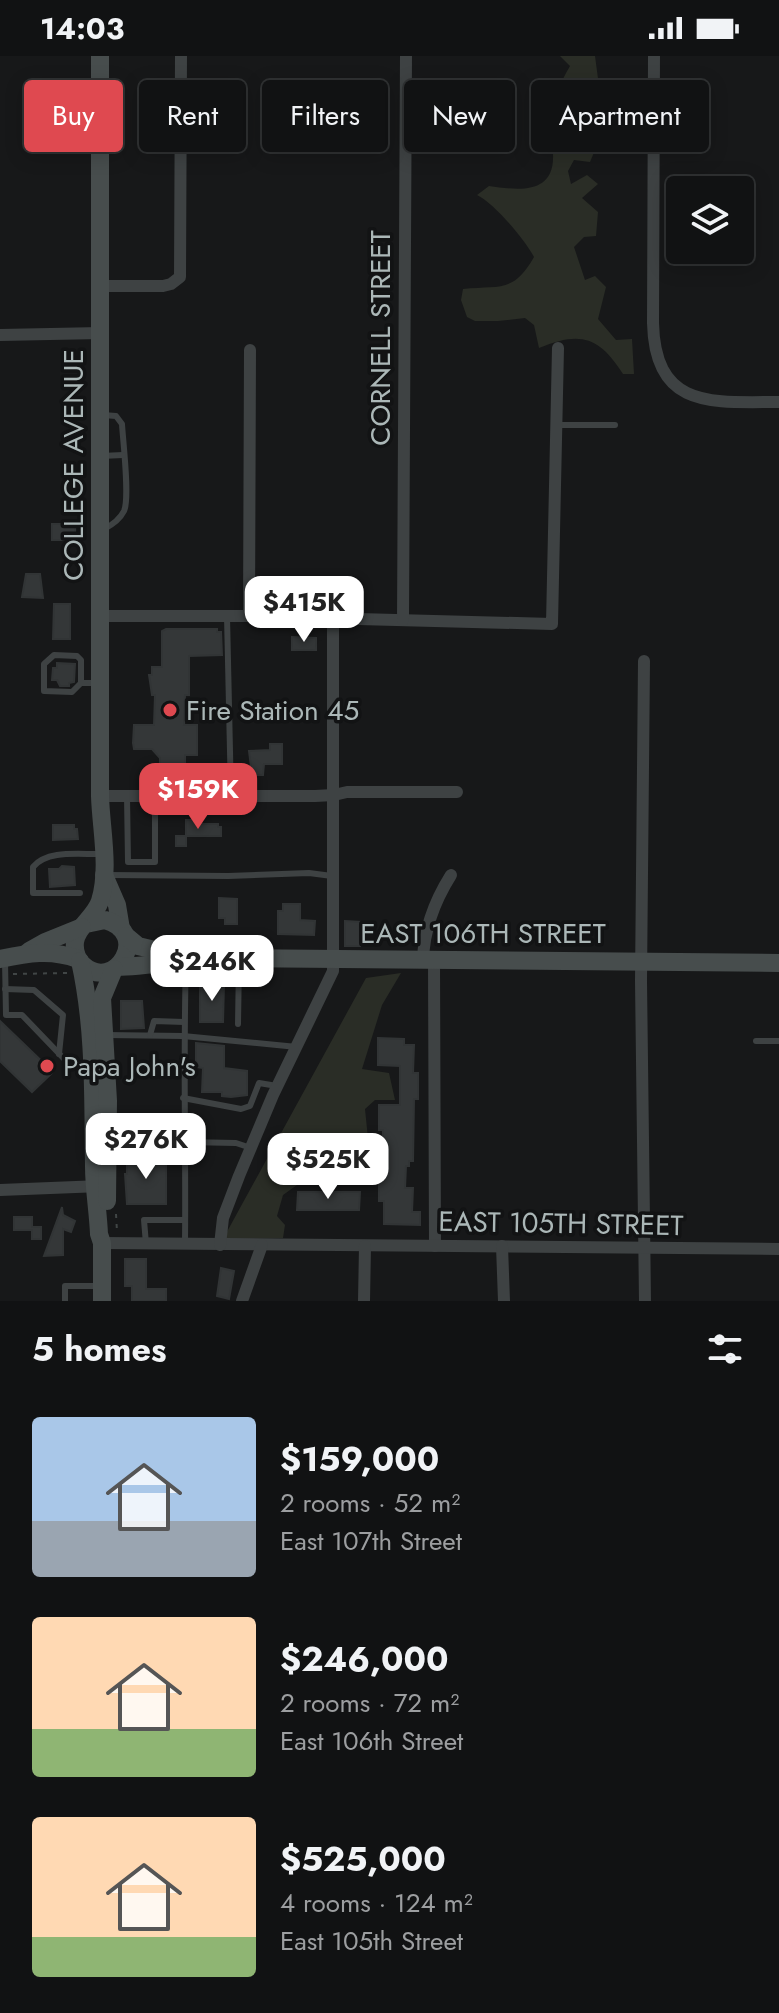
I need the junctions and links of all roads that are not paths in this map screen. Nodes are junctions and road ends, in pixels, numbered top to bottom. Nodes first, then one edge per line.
1 (100, 56) edge
2 (181, 56) edge
3 (406, 56) edge
4 (654, 56) edge
5 (102, 286) junction
6 (101, 333) junction
7 (0, 335) edge
8 (558, 348) dead end
9 (250, 350) dead end
10 (779, 402) edge
11 (101, 415) junction
12 (556, 425) junction
13 (615, 425) dead end
14 (123, 455) junction
15 (104, 468) junction
16 (101, 530) junction
17 (101, 616) junction
18 (227, 616) junction
19 (249, 616) junction
20 (333, 618) junction
21 (403, 620) junction
22 (644, 661) dead end
23 (101, 683) junction
24 (60, 686) dead end
25 (75, 686) junction
26 (52, 691) junction
27 (457, 792) dead end
28 (334, 795) junction
29 (100, 796) junction
30 (127, 796) junction
31 (155, 796) junction
32 (231, 796) junction
33 (103, 854) junction
34 (104, 874) junction
35 (451, 875) dead end
36 (334, 876) junction
37 (80, 893) dead end
38 (84, 925) junction
39 (124, 932) junction
40 (27, 952) junction
41 (186, 958) junction
42 (240, 958) junction
43 (333, 960) junction
44 (428, 960) junction
45 (642, 962) junction
46 (3, 963) edge
47 (779, 963) edge
48 (78, 966) junction
49 (116, 968) junction
50 (5, 989) junction
51 (3, 1015) edge
52 (184, 1022) junction
53 (238, 1024) dead end
54 (105, 1035) junction
55 (150, 1035) junction
56 (183, 1036) junction
57 (756, 1041) dead end
58 (779, 1041) edge
59 (297, 1047) junction
60 (59, 1054) junction
61 (93, 1065) junction
62 (278, 1086) junction
63 (183, 1098) junction
64 (186, 1142) junction
65 (251, 1148) junction
66 (101, 1186) junction
67 (0, 1190) edge
68 (185, 1220) junction
69 (102, 1243) junction
70 (146, 1244) junction
71 (185, 1244) junction
72 (220, 1245) junction
73 (262, 1245) junction
74 (365, 1246) junction
75 (435, 1246) junction
76 (502, 1246) junction
77 (644, 1248) junction
78 (779, 1249) edge
79 (102, 1294) edge
80 (65, 1301) edge
81 (242, 1301) edge
82 (364, 1301) edge
83 (504, 1301) edge
84 (645, 1301) edge

1 - 5 main road, COLLEGE AVENUE
2 - 5 street
3 - 21 street, CORNELL STREET
4 - 10 street
5 - 6 main road, COLLEGE AVENUE
6 - 7 street
6 - 11 main road, COLLEGE AVENUE
8 - 12 street
9 - 19 street
11 - 14 lane
11 - 15 main road, COLLEGE AVENUE
12 - 13 lane
12 - 21 street
14 - 15 lane
14 - 16 lane
15 - 16 main road, COLLEGE AVENUE
16 - 17 main road, COLLEGE AVENUE
17 - 18 street
17 - 23 main road, COLLEGE AVENUE
18 - 19 street
18 - 32 lane
19 - 20 street
20 - 21 street
20 - 28 street
22 - 45 street
23 - 25 lane
23 - 29 main road, COLLEGE AVENUE
24 - 26 lane
25 - 26 lane
25 - 26 lane
27 - 28 street
28 - 32 street
28 - 36 street
29 - 30 street
29 - 33 main road, COLLEGE AVENUE
30 - 31 street
30 - 31 lane
31 - 32 street
33 - 34 main road, COLLEGE AVENUE
33 - 37 lane
34 - 36 lane
34 - 38 main road, COLLEGE AVENUE
34 - 39 main road, COLLEGE AVENUE
35 - 44 street
36 - 43 street
38 - 39 main road
38 - 40 main road
38 - 48 main road
39 - 41 main road, EAST 106TH STREET
39 - 49 main road
40 - 46 main road
40 - 48 main road
41 - 42 main road, EAST 106TH STREET
41 - 49 main road, EAST 106TH STREET
41 - 52 lane
42 - 43 main road, EAST 106TH STREET
42 - 53 lane
43 - 44 main road, EAST 106TH STREET
43 - 59 street
44 - 45 main road, EAST 106TH STREET
44 - 75 street
45 - 47 main road, EAST 106TH STREET
45 - 77 street
46 - 50 lane
48 - 49 main road
48 - 61 main road
49 - 54 main road
50 - 51 lane
50 - 60 lane
51 - 60 lane
52 - 55 lane
52 - 56 lane
54 - 55 lane
54 - 66 main road
55 - 56 lane
56 - 59 lane
56 - 63 lane
57 - 58 lane
59 - 62 street
60 - 61 lane
61 - 66 main road
62 - 63 lane
62 - 65 street
63 - 64 lane
64 - 65 lane
64 - 68 lane
65 - 72 street
66 - 67 street
66 - 69 main road
68 - 70 lane
68 - 71 lane
69 - 70 street, EAST 105TH STREET
69 - 79 main road
70 - 71 street, EAST 105TH STREET
71 - 72 street, EAST 105TH STREET
72 - 73 street, EAST 105TH STREET
73 - 74 street, EAST 105TH STREET
73 - 81 street
74 - 75 street, EAST 105TH STREET
74 - 82 street
75 - 76 street, EAST 105TH STREET
76 - 77 street, EAST 105TH STREET
76 - 83 street
77 - 78 street, EAST 105TH STREET
77 - 84 street
79 - 80 lane

